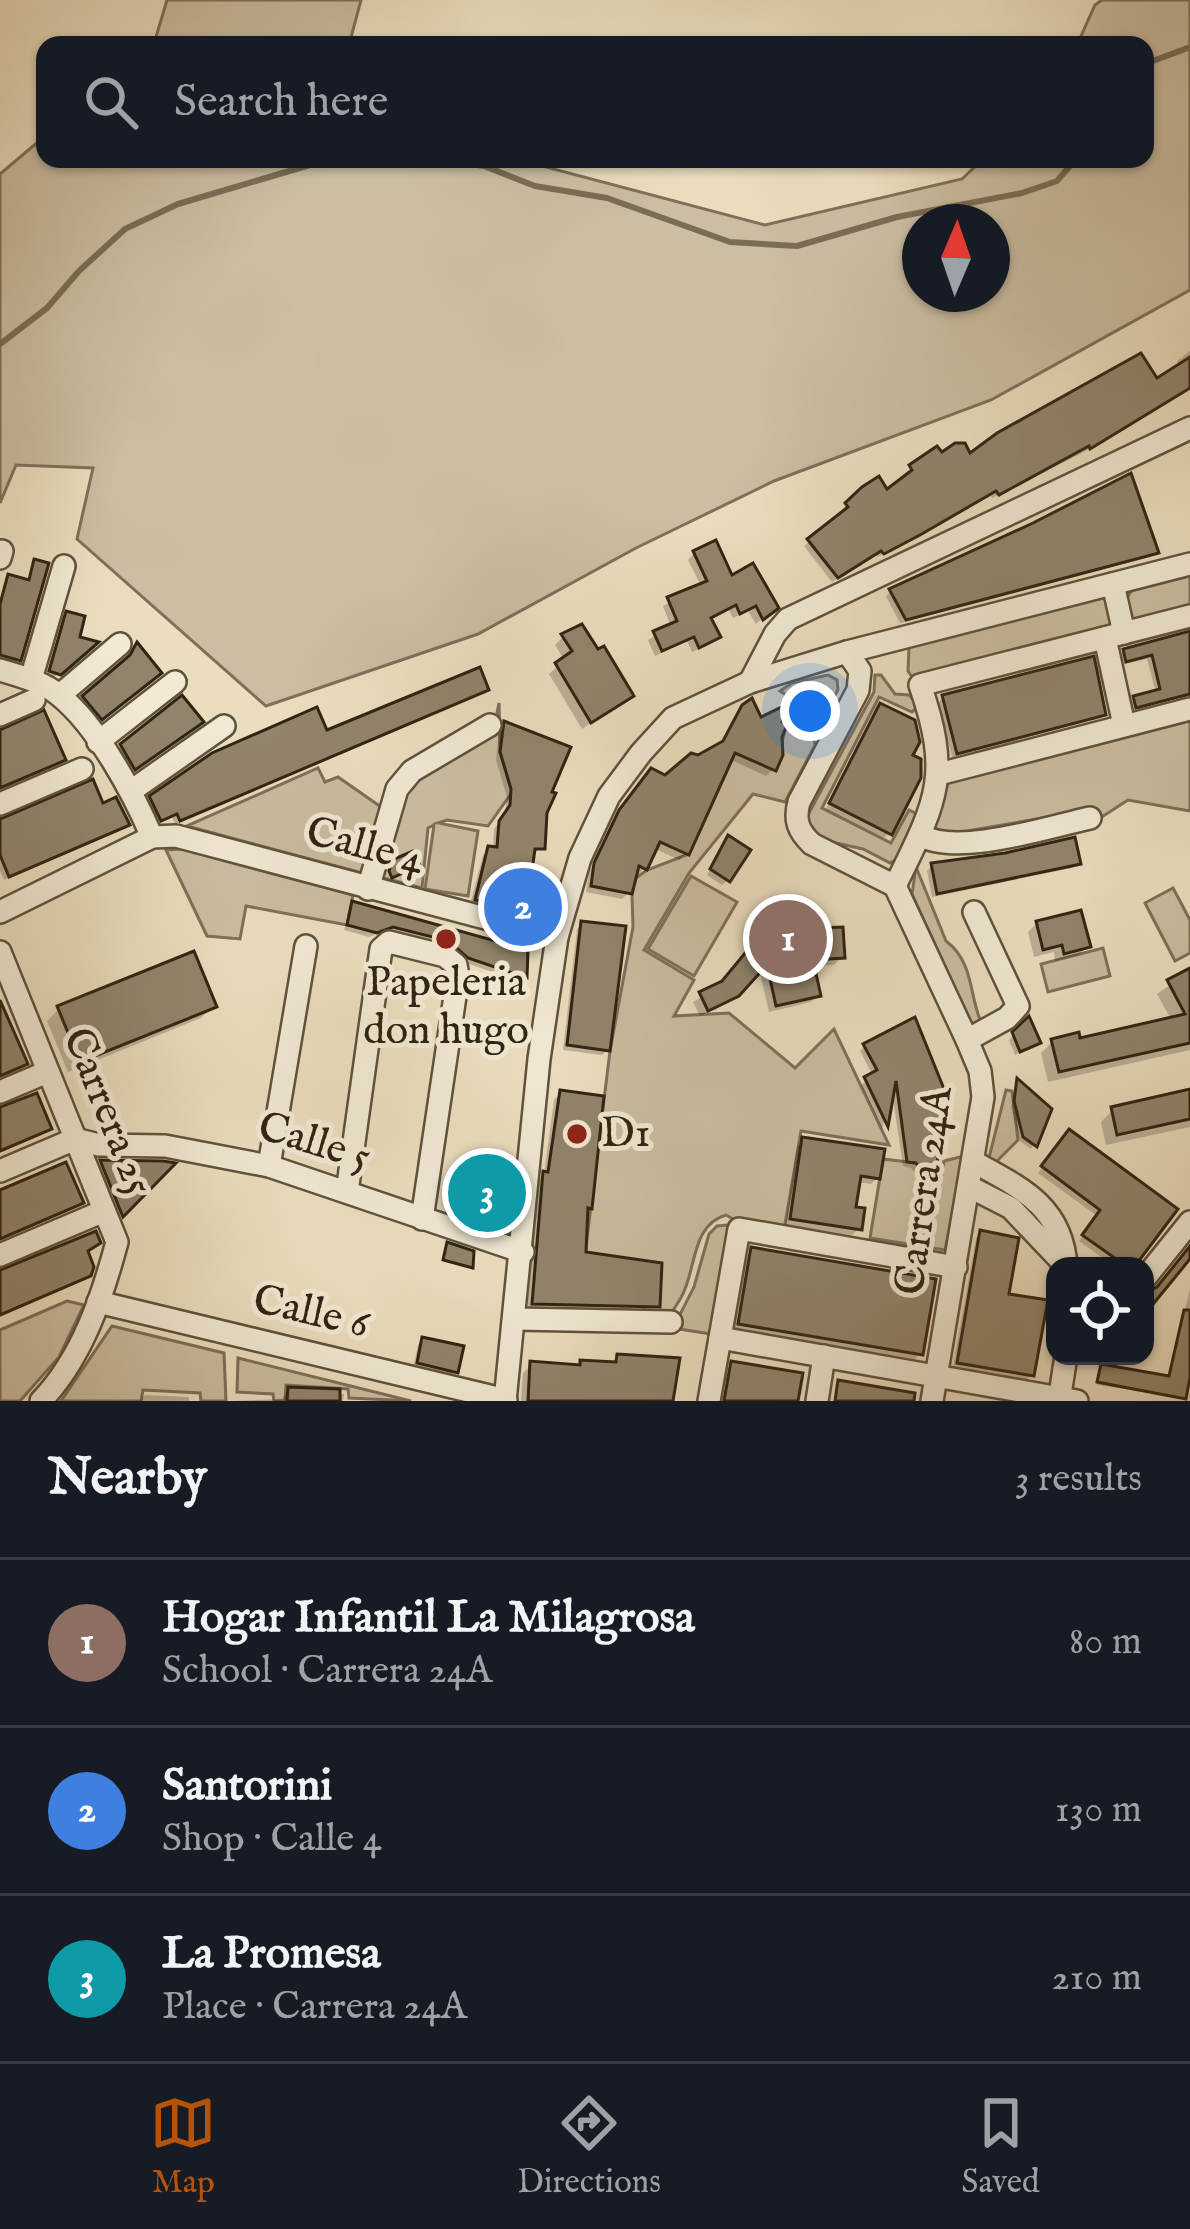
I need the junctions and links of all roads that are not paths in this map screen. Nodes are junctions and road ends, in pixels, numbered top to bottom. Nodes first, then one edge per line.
1 (1190, 428) edge
2 (1190, 564) edge
3 (64, 566) dead end
4 (1112, 584) junction
5 (1190, 616) edge
6 (1114, 635) junction
7 (120, 644) dead end
8 (848, 652) junction
9 (0, 670) edge
10 (175, 682) dead end
11 (750, 682) junction
12 (32, 690) junction
13 (60, 695) junction
14 (1190, 709) edge
15 (0, 715) edge
16 (490, 724) dead end
17 (1124, 725) junction
18 (224, 726) dead end
19 (98, 742) junction
20 (82, 769) dead end
21 (939, 774) junction
22 (131, 790) junction
23 (0, 804) edge
24 (1090, 818) dead end
25 (920, 835) junction
26 (152, 837) junction
27 (895, 886) junction
28 (368, 889) junction
29 (974, 912) dead end
30 (1, 914) edge
31 (557, 937) junction
32 (306, 946) dead end
33 (0, 952) edge
34 (10, 1005) edge
35 (967, 1040) junction
36 (47, 1072) junction
37 (0, 1092) edge
38 (75, 1139) junction
39 (974, 1162) junction
40 (269, 1166) junction
41 (0, 1171) edge
42 (970, 1187) junction
43 (347, 1192) junction
44 (104, 1210) junction
45 (422, 1219) junction
46 (1190, 1222) edge
47 (523, 1252) junction
48 (0, 1255) edge
49 (956, 1267) junction
50 (1154, 1267) edge
51 (98, 1302) junction
52 (516, 1319) junction
53 (671, 1322) dead end
54 (720, 1338) junction
55 (824, 1356) junction
56 (1066, 1365) edge
57 (937, 1376) junction
58 (506, 1400) edge
59 (1066, 1400) edge
60 (41, 1401) edge
61 (710, 1401) edge
62 (817, 1401) edge
63 (932, 1401) edge

1 - 11 street
2 - 4 street
3 - 12 street
4 - 6 street
4 - 8 street
5 - 6 street
6 - 17 street
6 - 21 street
7 - 13 street
8 - 11 street
8 - 27 street
9 - 12 street
10 - 19 street
11 - 31 street
12 - 13 street
12 - 15 street
13 - 19 street
14 - 17 street
16 - 28 street
17 - 21 street
18 - 22 street
19 - 22 street
20 - 23 street
21 - 25 street
22 - 26 street
24 - 25 street
25 - 27 street
26 - 28 street, Calle 4
26 - 30 street
27 - 35 street, Carrera 24A
28 - 31 street, Calle 4
29 - 35 street
31 - 47 street
32 - 40 street
33 - 34 street, Carrera 25
34 - 36 street, Carrera 25
35 - 39 street, Carrera 24A
36 - 37 street
36 - 38 street, Carrera 25
38 - 40 street, Calle 5
38 - 41 street
38 - 44 street, Carrera 25
39 - 42 street, Carrera 24A
39 - 42 street
40 - 43 street, Calle 5
42 - 49 street, Carrera 24A
43 - 45 street, Calle 5
43 - 45 street
44 - 48 street
44 - 51 street, Carrera 25
45 - 47 street, Calle 5
46 - 50 street
47 - 52 street
49 - 54 street
49 - 57 street, Carrera 24A
51 - 58 street, Calle 6
51 - 60 street, Carrera 25
52 - 53 street
52 - 58 street
54 - 55 street
54 - 61 street
55 - 57 street
55 - 62 street
56 - 59 street
57 - 59 street
57 - 63 street, Carrera 24A

